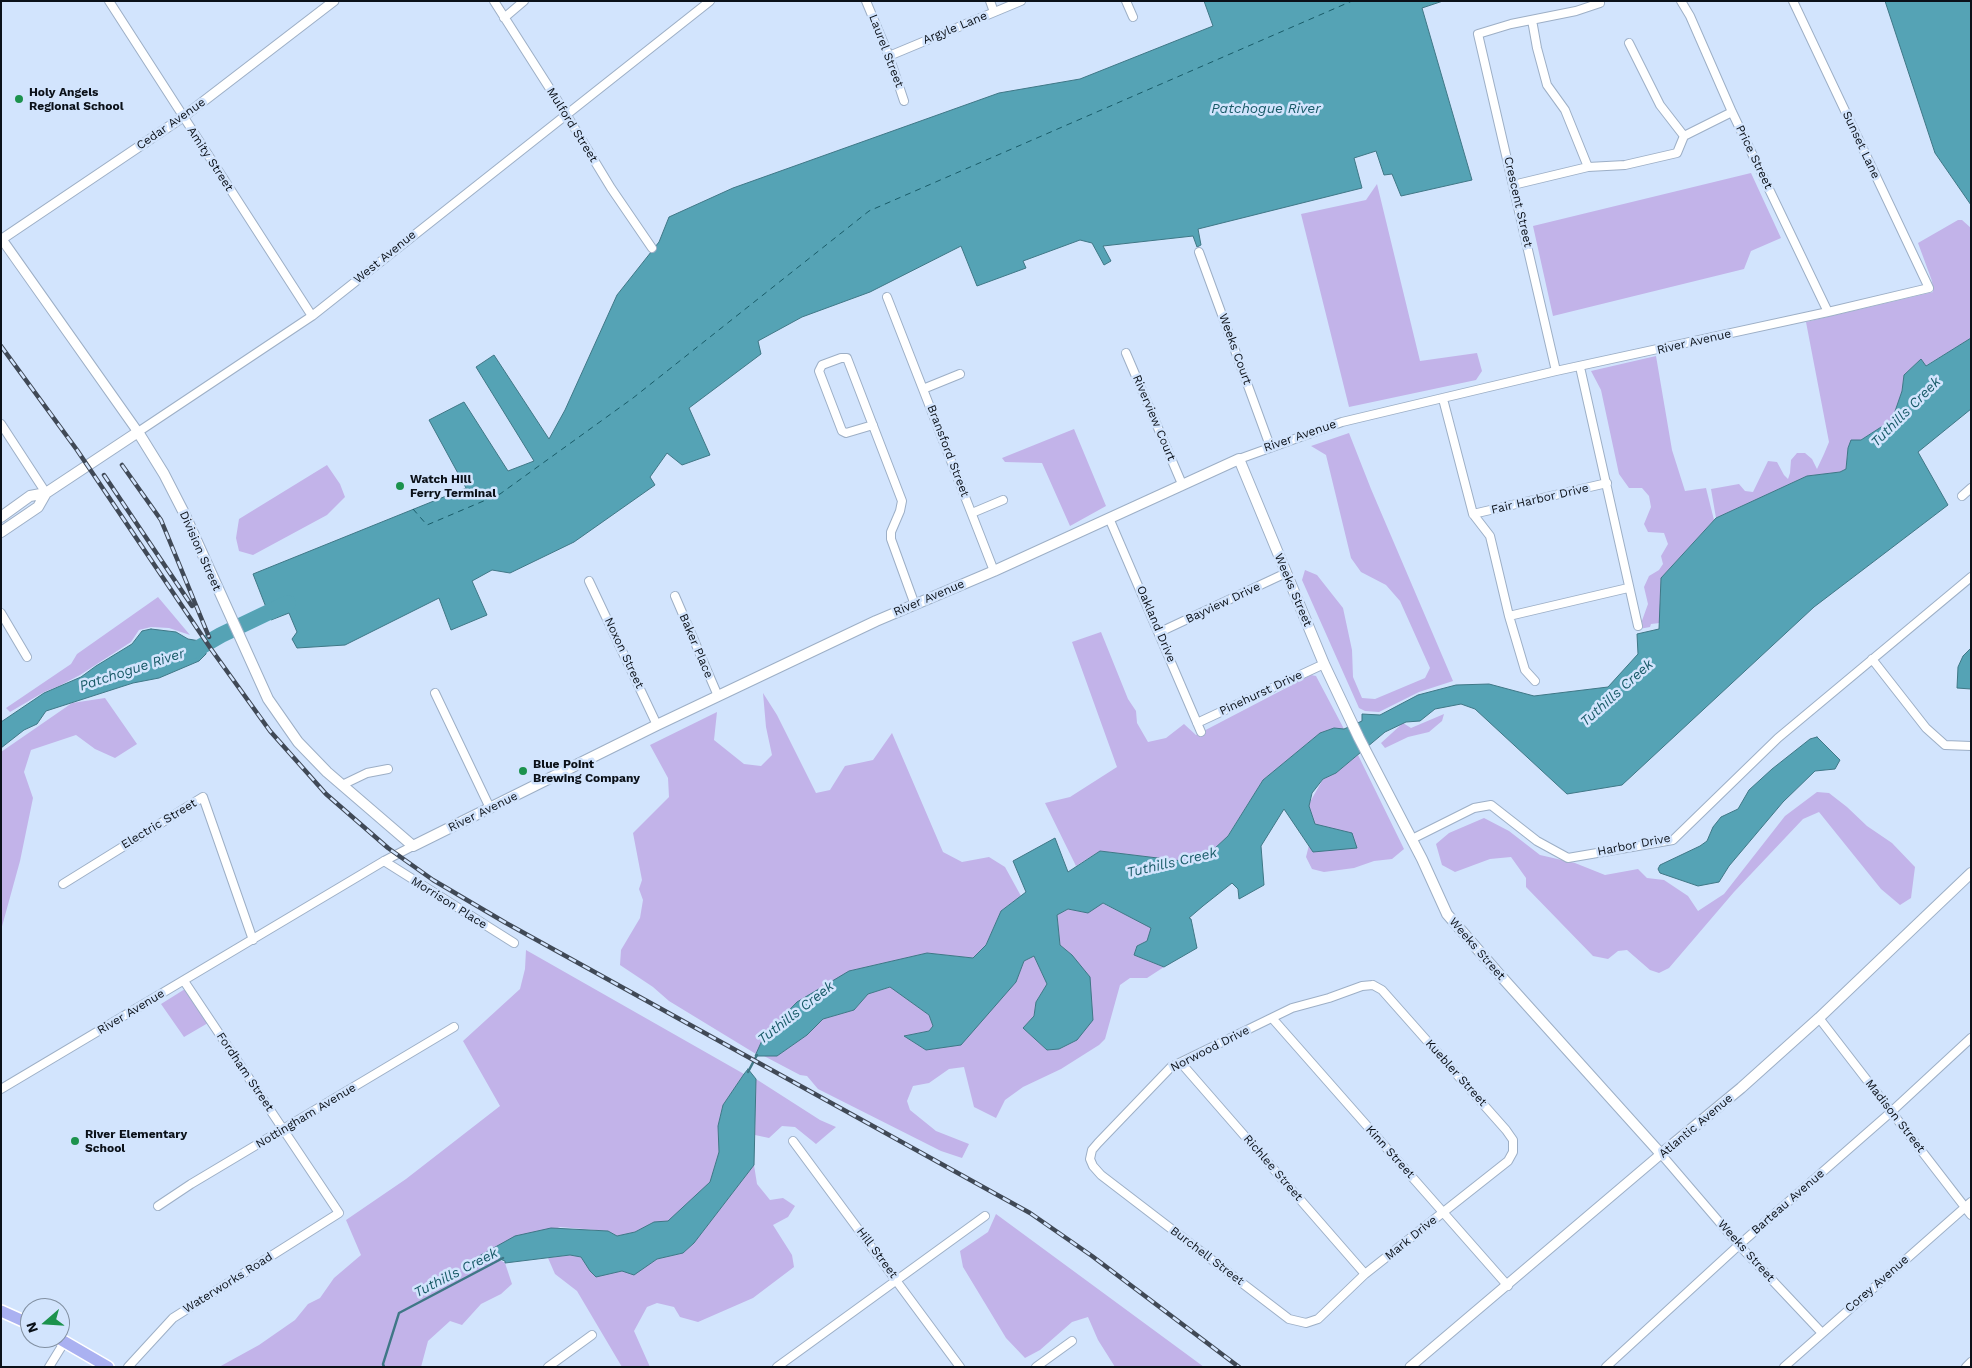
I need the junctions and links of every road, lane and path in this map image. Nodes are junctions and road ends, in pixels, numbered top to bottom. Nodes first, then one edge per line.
1 (109, 1) edge
2 (334, 1) edge
3 (494, 1) edge
4 (524, 1) edge
5 (710, 1) edge
6 (866, 1) edge
7 (990, 1) edge
8 (1021, 1) edge
9 (1126, 1) edge
10 (1681, 1) edge
11 (1793, 1) edge
12 (1600, 3) dead end
13 (994, 12) junction
14 (1132, 17) dead end
15 (504, 18) junction
16 (1532, 20) junction
17 (1629, 43) dead end
18 (889, 56) junction
19 (904, 101) dead end
20 (1732, 112) junction
21 (566, 114) junction
22 (183, 117) junction
23 (1684, 136) junction
24 (1588, 166) junction
25 (1513, 185) junction
26 (1, 239) edge
27 (652, 248) dead end
28 (1200, 252) dead end
29 (1929, 288) joint
30 (887, 297) dead end
31 (1828, 312) junction
32 (312, 316) junction
33 (1126, 353) dead end
34 (1580, 367) junction
35 (1556, 371) junction
36 (960, 374) dead end
37 (923, 389) junction
38 (1443, 399) junction
39 (1, 424) edge
40 (873, 425) junction
41 (138, 432) junction
42 (1270, 446) junction
43 (1239, 459) junction
44 (1607, 483) junction
45 (1182, 484) junction
46 (1971, 488) edge
47 (46, 493) junction
48 (1962, 496) dead end
49 (1003, 500) dead end
50 (972, 514) junction
51 (1473, 514) junction
52 (1, 517) edge
53 (1109, 518) junction
54 (1, 532) edge
55 (994, 571) junction
56 (1286, 574) junction
57 (1971, 576) edge
58 (590, 581) dead end
59 (1628, 588) junction
60 (674, 596) dead end
61 (915, 605) junction
62 (1, 613) edge
63 (1509, 616) junction
64 (1638, 626) dead end
65 (1160, 632) junction
66 (27, 657) dead end
67 (1872, 659) junction
68 (1324, 664) junction
69 (1535, 681) dead end
70 (435, 693) dead end
71 (718, 696) junction
72 (1198, 723) junction
73 (657, 725) junction
74 (1201, 732) dead end
75 (1971, 746) edge
76 (388, 769) dead end
77 (342, 785) junction
78 (490, 808) junction
79 (1412, 839) junction
80 (413, 846) junction
81 (384, 861) junction
82 (1971, 872) edge
83 (63, 884) dead end
84 (253, 940) junction
85 (514, 943) dead end
86 (184, 981) junction
87 (1382, 990) joint
88 (1272, 1018) junction
89 (1819, 1018) junction
90 (454, 1026) dead end
91 (1971, 1038) edge
92 (1181, 1063) junction
93 (1, 1089) edge
94 (1891, 1112) junction
95 (284, 1130) junction
96 (793, 1140) dead end
97 (1661, 1154) junction
98 (1508, 1162) joint
99 (1101, 1175) joint
100 (1968, 1205) edge
101 (158, 1206) dead end
102 (1443, 1211) junction
103 (339, 1213) joint
104 (1971, 1215) edge
105 (985, 1216) dead end
106 (1739, 1245) junction
107 (1365, 1274) junction
108 (897, 1280) junction
109 (1508, 1286) junction
110 (1, 1311) edge
111 (1318, 1319) joint
112 (20, 1320) edge
113 (1822, 1333) junction
114 (592, 1335) dead end
115 (1072, 1341) dead end
116 (70, 1345) edge
117 (58, 1348) edge
118 (1971, 1362) edge
119 (49, 1367) edge
120 (108, 1367) edge
121 (128, 1367) edge
122 (548, 1367) edge
123 (777, 1367) edge
124 (960, 1367) edge
125 (1036, 1367) edge
126 (1410, 1367) edge
127 (1606, 1367) edge
128 (1784, 1367) edge
129 (1966, 1367) edge

1 - 22 street, Amity Street
2 - 22 street, Cedar Avenue
3 - 15 street, Mulford Street
4 - 15 street
5 - 21 street, West Avenue
6 - 18 street, Laurel Street
7 - 13 street
8 - 13 street, Argyle Lane
9 - 14 street
10 - 20 street, Price Street
11 - 29 street, Sunset Lane
12 - 16 street
13 - 18 street, Argyle Lane
15 - 21 street, Mulford Street
16 - 24 street
16 - 25 street, Crescent Street
17 - 23 street
18 - 19 street, Laurel Street
20 - 23 street
20 - 31 street, Price Street
21 - 27 street, Mulford Street
21 - 32 street, West Avenue
22 - 26 street, Cedar Avenue
22 - 32 street, Amity Street
23 - 24 street
24 - 25 street
25 - 35 street, Crescent Street
26 - 41 street, Division Street
28 - 42 street, Weeks Court
29 - 31 street, River Avenue
30 - 37 street, Bransford Street
31 - 34 street, River Avenue
32 - 41 street, West Avenue
33 - 45 street, Riverview Court
34 - 35 street, River Avenue
34 - 44 street, Fair Harbor Drive
35 - 38 street, River Avenue
36 - 37 street
37 - 50 street, Bransford Street
38 - 42 street, River Avenue
38 - 51 street, Fair Harbor Drive
39 - 47 street
40 - 40 street
40 - 61 street
41 - 47 main road, West Avenue
41 - 77 main road, Division Street
42 - 43 street, River Avenue
43 - 45 main road, River Avenue
43 - 56 main road, Weeks Street
44 - 51 street, Fair Harbor Drive
44 - 59 street, Fair Harbor Drive
45 - 53 main road, River Avenue
46 - 48 street
47 - 52 main road, West Avenue
47 - 54 main road, West Avenue
49 - 50 street
50 - 55 street, Bransford Street
51 - 63 street, Fair Harbor Drive
53 - 55 main road, River Avenue
53 - 65 street, Oakland Drive
55 - 61 main road, River Avenue
56 - 65 street, Bayview Drive
56 - 68 main road, Weeks Street
57 - 67 street, Harbor Drive
58 - 73 street, Noxon Street
59 - 63 street
59 - 64 street, Fair Harbor Drive
60 - 71 street, Baker Place
61 - 71 main road, River Avenue
62 - 66 street
63 - 69 street, Fair Harbor Drive
65 - 72 street, Oakland Drive
67 - 75 street
67 - 79 street, Harbor Drive
68 - 72 street, Pinehurst Drive
68 - 79 main road, Weeks Street
70 - 78 street
71 - 73 main road, River Avenue
72 - 74 street, Oakland Drive
73 - 78 main road, River Avenue
76 - 77 street
77 - 80 main road, Division Street
78 - 80 main road, River Avenue
79 - 97 main road, Weeks Street
80 - 81 street, River Avenue
81 - 84 street, River Avenue
81 - 85 street, Morrison Place
82 - 89 main road, Atlantic Avenue
83 - 84 street, Electric Street
84 - 86 street, River Avenue
86 - 93 street, River Avenue
86 - 95 street, Fordham Street
87 - 88 street, Norwood Drive
87 - 98 street, Kuebler Street
88 - 92 street, Norwood Drive
88 - 102 street, Kinn Street
89 - 94 street, Madison Street
89 - 97 main road, Atlantic Avenue
90 - 95 street, Nottingham Avenue
91 - 94 street, Barteau Avenue
92 - 99 street, Norwood Drive
92 - 107 street, Richlee Street
94 - 100 street, Madison Street
94 - 106 street, Barteau Avenue
95 - 101 street, Nottingham Avenue
95 - 103 street, Fordham Street
96 - 108 street, Hill Street
97 - 106 street, Weeks Street
97 - 109 street, Atlantic Avenue
98 - 102 street, Mark Drive
99 - 111 street, Burchell Street
100 - 104 street, Madison Street
100 - 113 street, Corey Avenue
102 - 107 street, Mark Drive
102 - 109 street, Kinn Street
103 - 121 street, Waterworks Road
105 - 108 street
106 - 113 street, Weeks Street
106 - 127 street, Barteau Avenue
107 - 111 street, Mark Drive
108 - 123 street
108 - 124 street, Hill Street
109 - 126 street, Atlantic Avenue
110 - 112 main road
113 - 128 street, Corey Avenue
114 - 122 street
115 - 125 street
116 - 120 main road
117 - 119 street
118 - 129 street

